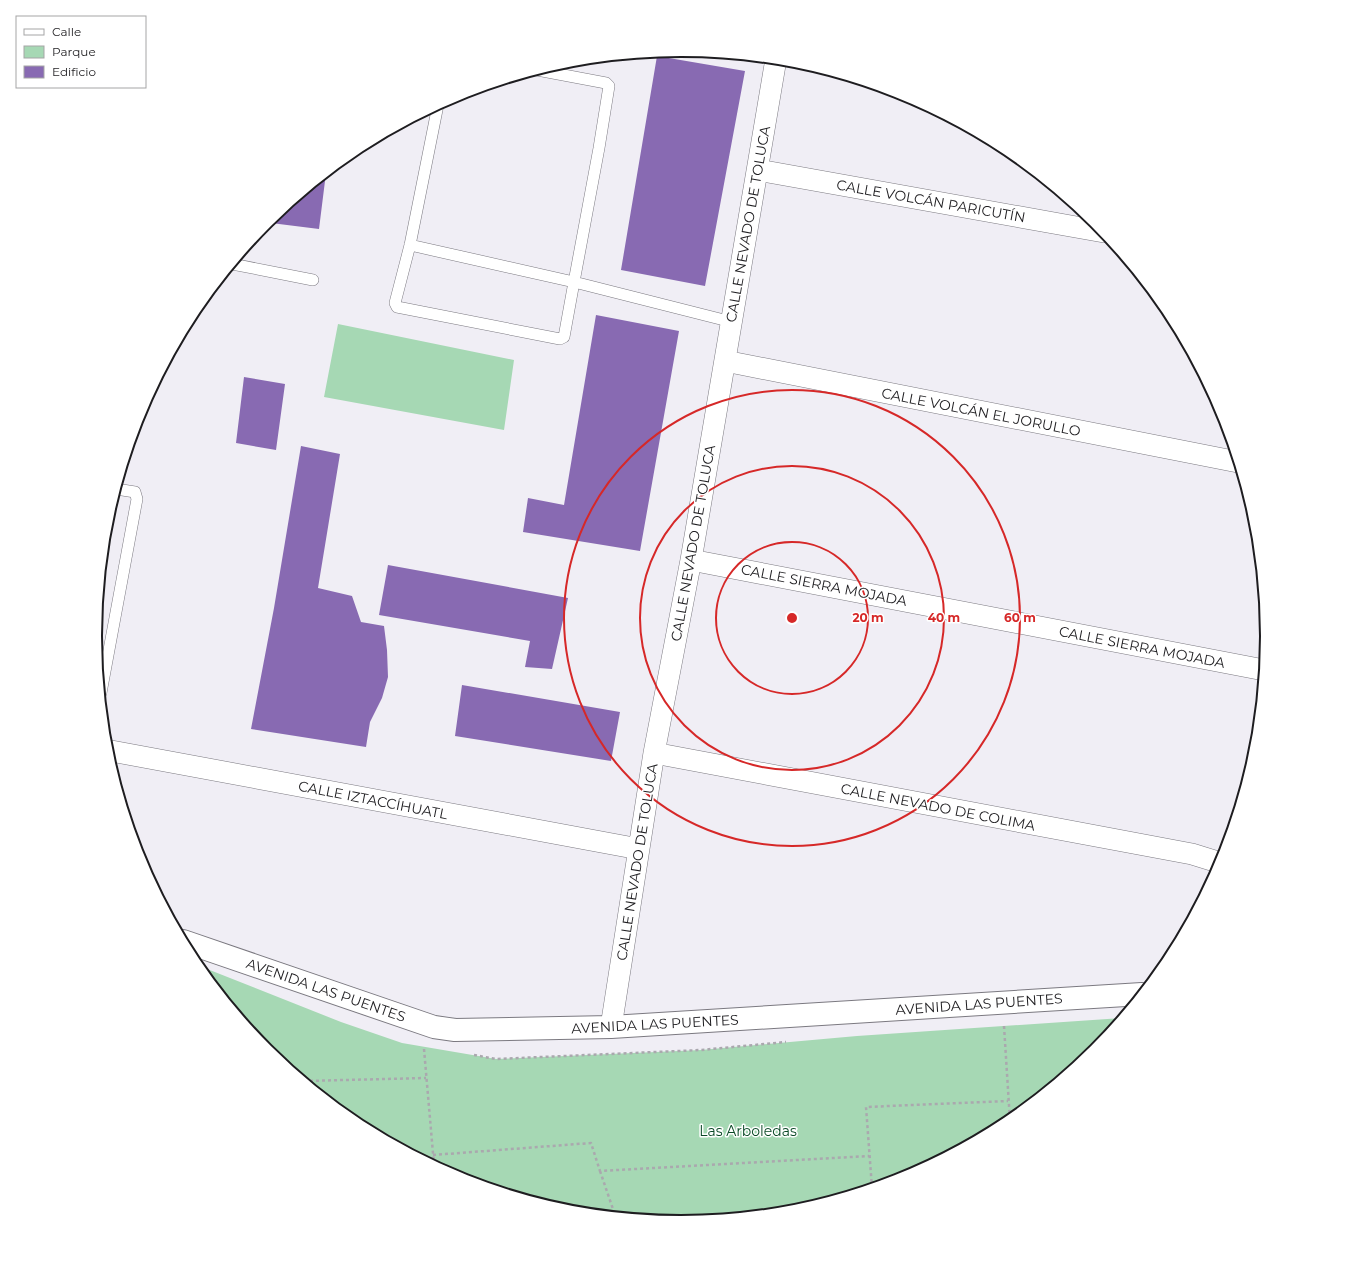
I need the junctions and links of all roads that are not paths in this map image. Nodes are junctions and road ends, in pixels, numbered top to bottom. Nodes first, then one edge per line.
1 (775, 65) edge
2 (550, 72) edge
3 (437, 111) edge
4 (758, 170) junction
5 (1093, 230) edge
6 (410, 245) junction
7 (237, 265) edge
8 (313, 280) dead end
9 (574, 282) junction
10 (732, 322) junction
11 (725, 362) junction
12 (1232, 461) edge
13 (121, 490) edge
14 (691, 560) junction
15 (1259, 669) edge
16 (103, 678) edge
17 (114, 751) edge
18 (654, 753) junction
19 (639, 849) junction
20 (1215, 861) edge
21 (191, 944) edge
22 (1135, 994) edge
23 (611, 1027) junction

1 - 4 street, CALLE NEVADO DE TOLUCA
2 - 9 lane
3 - 6 lane
4 - 5 street, CALLE VOLCÁN PARICUTÍN
4 - 10 street, CALLE NEVADO DE TOLUCA
6 - 9 lane
6 - 9 lane
7 - 8 lane
9 - 10 lane
10 - 11 street, CALLE NEVADO DE TOLUCA
11 - 12 street, CALLE VOLCÁN EL JORULLO
11 - 14 street, CALLE NEVADO DE TOLUCA
13 - 16 lane
14 - 15 street, CALLE SIERRA MOJADA
14 - 18 street, CALLE NEVADO DE TOLUCA
17 - 19 street, CALLE IZTACCÍHUATL
18 - 19 street, CALLE NEVADO DE TOLUCA
18 - 20 street, CALLE NEVADO DE COLIMA
19 - 23 street, CALLE NEVADO DE TOLUCA
21 - 23 street, AVENIDA LAS PUENTES
22 - 23 street, AVENIDA LAS PUENTES

